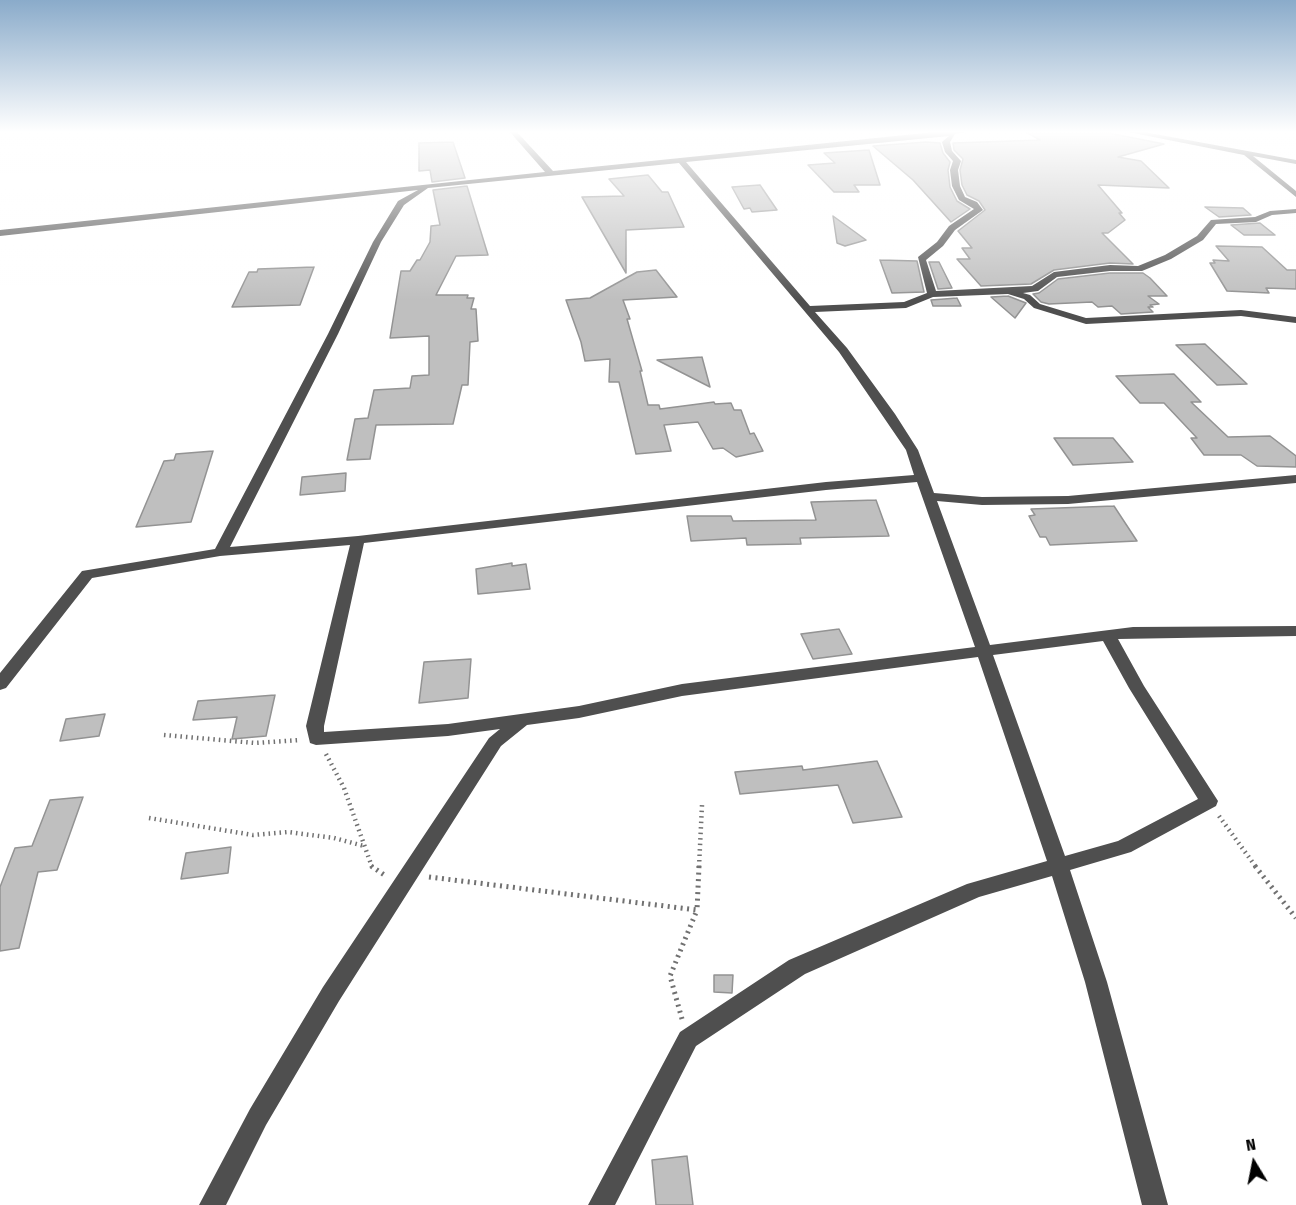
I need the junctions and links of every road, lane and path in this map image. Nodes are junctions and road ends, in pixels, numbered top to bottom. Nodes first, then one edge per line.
1 (424, 187) edge
2 (426, 187) edge
3 (703, 187) edge
4 (957, 187) edge
5 (1296, 211) edge
6 (0, 233) edge
7 (1007, 292) junction
8 (932, 294) junction
9 (807, 309) junction
10 (1296, 320) edge
11 (921, 478) junction
12 (1296, 479) edge
13 (927, 496) junction
14 (358, 540) junction
15 (220, 552) junction
16 (1296, 631) edge
17 (1108, 635) junction
18 (982, 650) junction
19 (0, 684) edge
20 (523, 718) junction
21 (164, 735) dead end
22 (316, 739) junction
23 (1209, 801) junction
24 (702, 805) dead end
25 (149, 818) dead end
26 (365, 846) junction
27 (1058, 865) junction
28 (407, 875) junction
29 (697, 910) junction
30 (1296, 918) edge
31 (688, 1039) junction
32 (212, 1205) edge
33 (601, 1205) edge
34 (1155, 1205) edge

1 - 6 street
2 - 15 street
3 - 9 street
4 - 8 street
5 - 7 street
7 - 8 street
7 - 10 street
8 - 9 street
9 - 11 street
11 - 13 street
11 - 14 street
12 - 13 street
13 - 18 street
14 - 15 street
14 - 22 street
15 - 19 street
16 - 17 street
17 - 18 street
17 - 23 street
18 - 20 street
18 - 27 street
20 - 22 street
20 - 28 street
21 - 22 path
22 - 26 path
23 - 27 street
23 - 30 path
24 - 29 path
25 - 26 path
26 - 28 path
27 - 31 street
27 - 34 street
28 - 29 path
28 - 32 street
29 - 31 path
31 - 33 street

